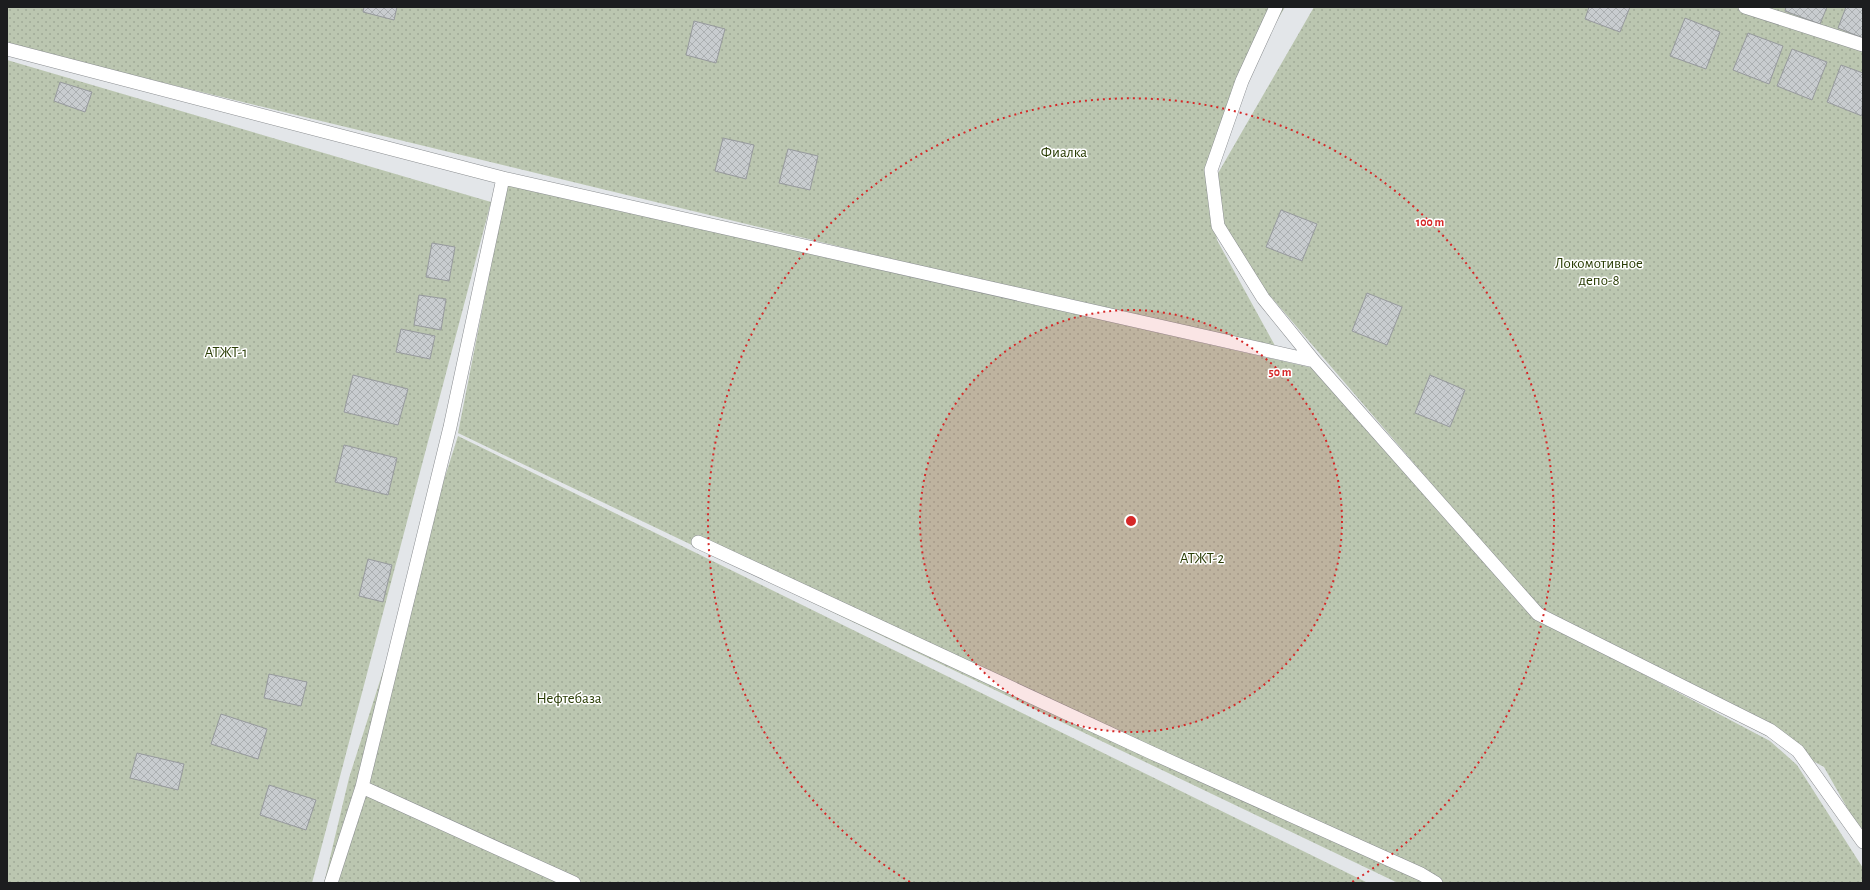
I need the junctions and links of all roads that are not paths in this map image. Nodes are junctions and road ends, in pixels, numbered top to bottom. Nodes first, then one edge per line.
1 (1276, 7) edge
2 (1745, 7) edge
3 (1863, 45) edge
4 (7, 49) edge
5 (503, 178) junction
6 (1314, 361) junction
7 (698, 542) dead end
8 (362, 787) junction
9 (1863, 842) edge
10 (331, 883) edge
11 (574, 883) edge
12 (1436, 883) edge

1 - 6 lane
2 - 3 lane
4 - 5 lane
5 - 6 lane
5 - 8 lane
6 - 9 lane
7 - 12 lane
8 - 10 lane
8 - 11 lane

